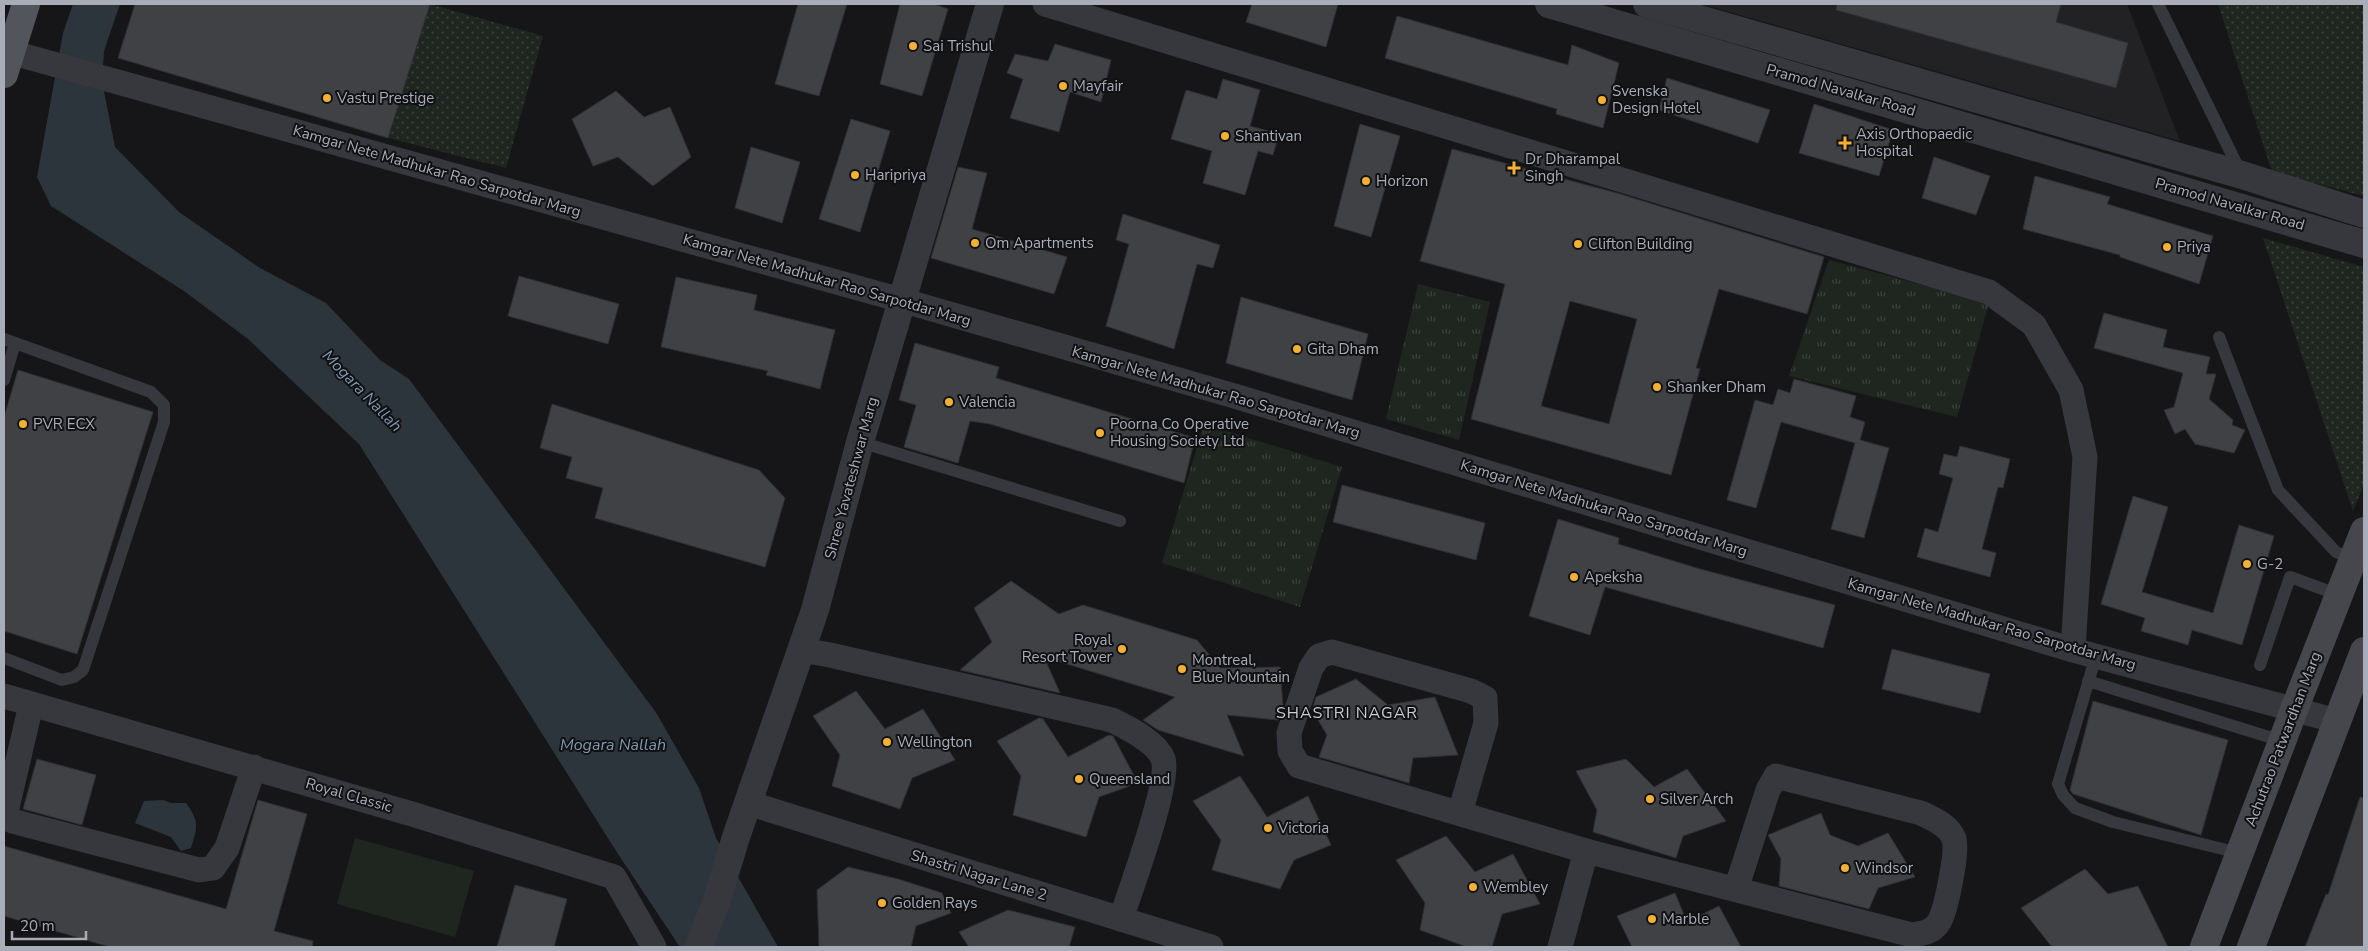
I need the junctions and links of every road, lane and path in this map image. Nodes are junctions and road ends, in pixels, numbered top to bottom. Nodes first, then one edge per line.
1 (26, 4) edge
2 (990, 4) edge
3 (1045, 4) edge
4 (1549, 4) edge
5 (1647, 4) edge
6 (2158, 4) edge
7 (7, 63) edge
8 (2242, 175) junction
9 (2364, 214) edge
10 (2364, 244) edge
11 (901, 300) junction
12 (2219, 337) dead end
13 (10, 341) edge
14 (4, 380) edge
15 (860, 442) junction
16 (1120, 522) dead end
17 (2364, 531) edge
18 (2353, 559) junction
19 (2339, 595) junction
20 (801, 650) junction
21 (2364, 651) edge
22 (2084, 653) junction
23 (4, 658) edge
24 (2260, 665) dead end
25 (2088, 682) junction
26 (4, 696) edge
27 (31, 705) junction
28 (2294, 710) junction
29 (2337, 721) junction
30 (2282, 741) junction
31 (254, 768) junction
32 (748, 803) junction
33 (1460, 814) junction
34 (1586, 851) junction
35 (2239, 854) junction
36 (1736, 889) junction
37 (1121, 919) junction
38 (654, 947) edge
39 (698, 947) edge
40 (1211, 947) edge
41 (1560, 947) edge
42 (2204, 947) edge
43 (2251, 947) edge

1 - 7 main road
2 - 11 street, Shree Yavateshwar Marg
3 - 22 street
4 - 10 street, Pramod Navalkar Road
5 - 8 street, Pramod Navalkar Road
6 - 8 lane
7 - 11 street, Kamgar Nete Madhukar Rao Sarpotdar Marg
8 - 9 street, Pramod Navalkar Road
11 - 15 street, Shree Yavateshwar Marg
11 - 22 street, Kamgar Nete Madhukar Rao Sarpotdar Marg
12 - 18 lane
13 - 14 lane
13 - 23 lane
15 - 16 lane
15 - 20 street, Shree Yavateshwar Marg
17 - 18 main road, Achutrao Patwardhan Marg
18 - 19 main road, Achutrao Patwardhan Marg
19 - 24 lane
19 - 28 main road, Achutrao Patwardhan Marg
20 - 32 street, Shree Yavateshwar Marg
20 - 37 street
21 - 29 main road
22 - 25 lane
22 - 28 street, Kamgar Nete Madhukar Rao Sarpotdar Marg
25 - 30 lane
25 - 35 lane
26 - 27 street, Royal Classic
27 - 31 street, Royal Classic
27 - 31 street
28 - 29 street, Kamgar Nete Madhukar Rao Sarpotdar Marg
28 - 30 main road, Achutrao Patwardhan Marg
29 - 43 main road
30 - 35 main road, Achutrao Patwardhan Marg
31 - 38 street, Royal Classic
32 - 37 street, Shastri Nagar Lane 2
32 - 39 street, Shree Yavateshwar Marg
33 - 33 street
33 - 34 street
34 - 36 street
34 - 41 street
35 - 42 main road, Achutrao Patwardhan Marg
36 - 36 street
37 - 40 street, Shastri Nagar Lane 2

